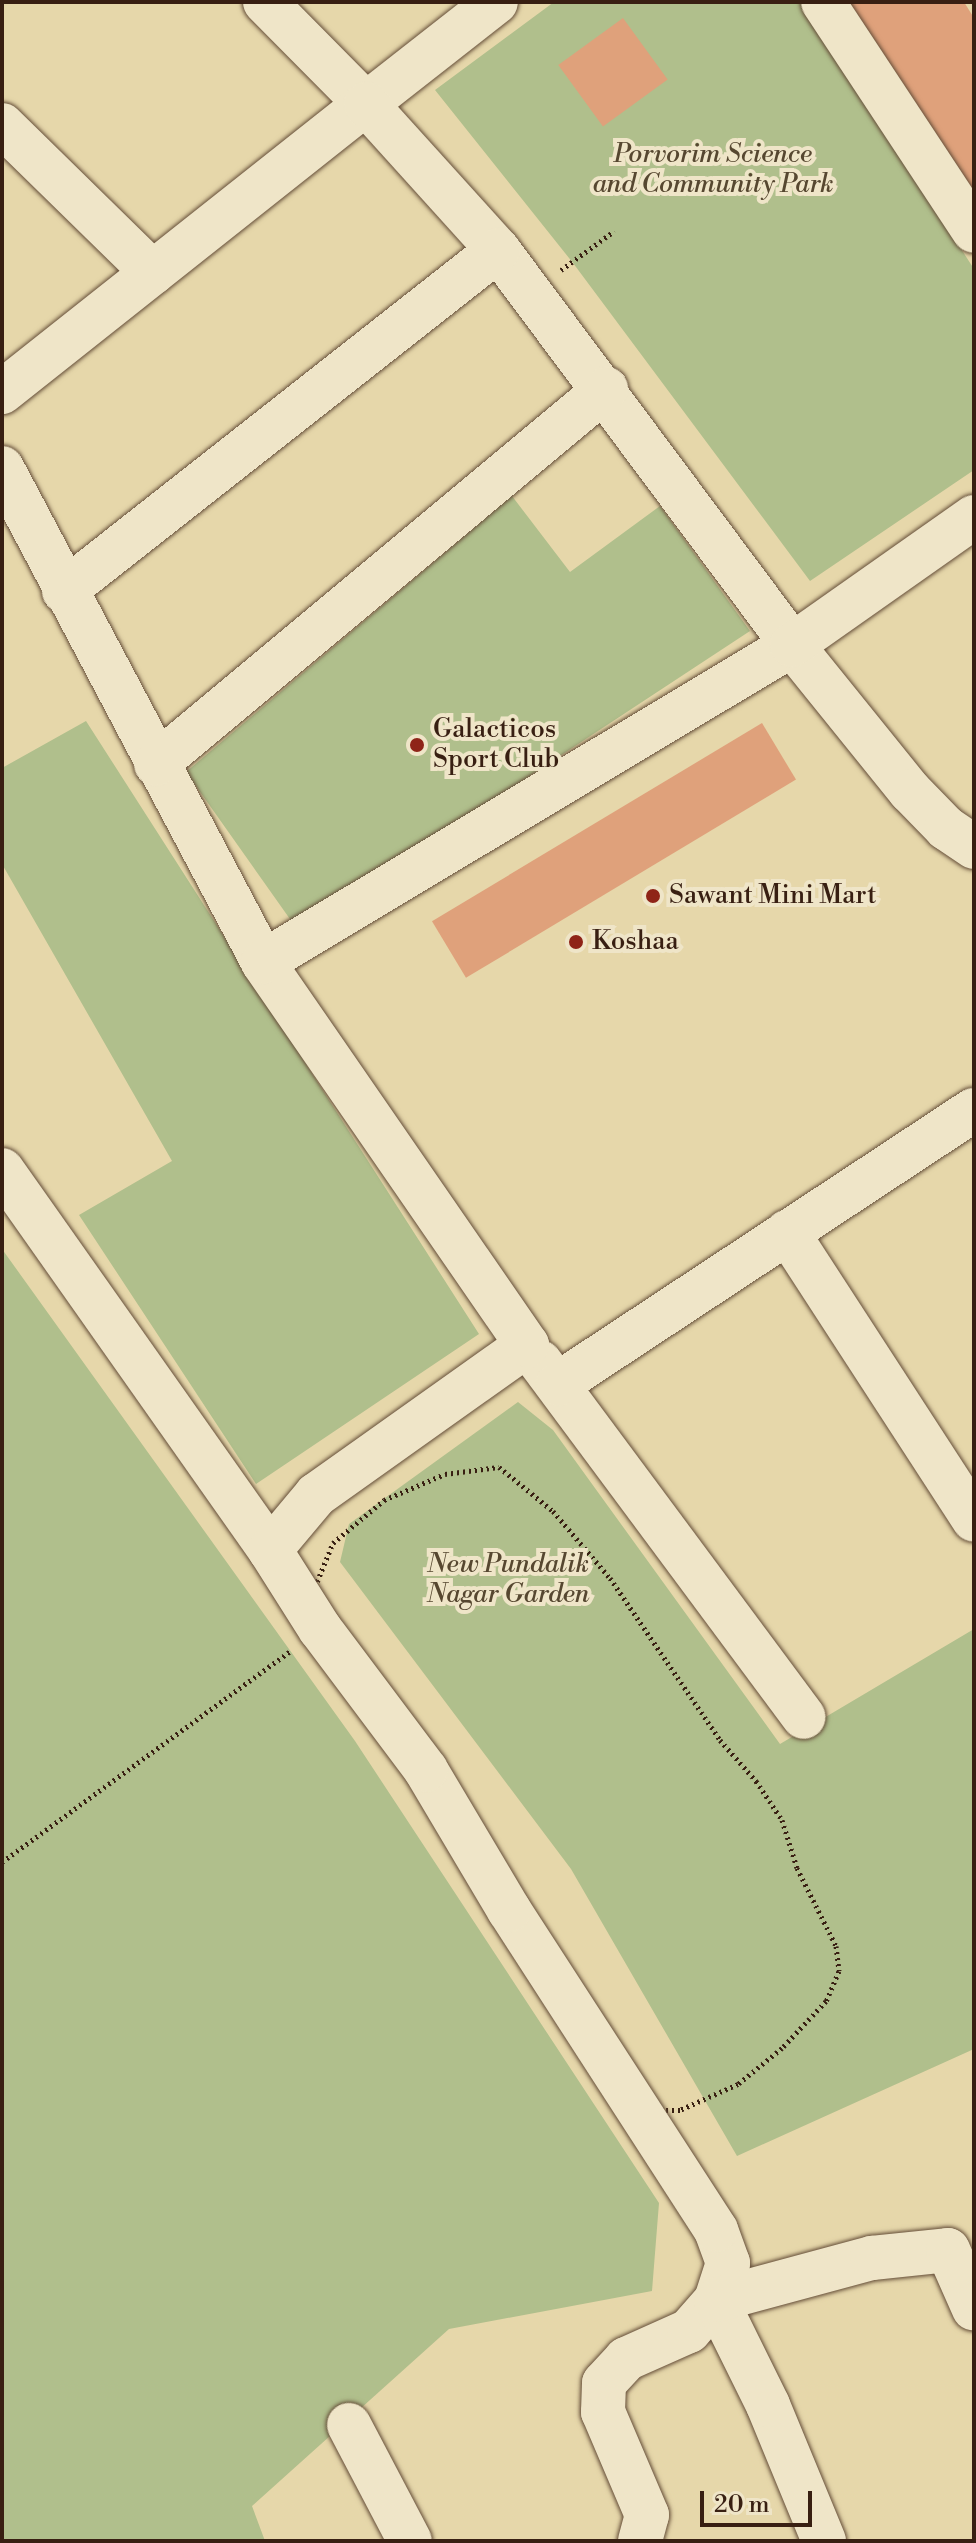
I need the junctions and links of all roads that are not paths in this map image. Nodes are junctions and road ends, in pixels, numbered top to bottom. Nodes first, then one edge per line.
1 (265, 2) edge
2 (496, 2) edge
3 (823, 2) edge
4 (366, 104) junction
5 (2, 125) edge
6 (974, 231) edge
7 (498, 250) junction
8 (153, 273) junction
9 (606, 389) junction
10 (2, 392) edge
11 (2, 468) edge
12 (974, 517) edge
13 (64, 591) junction
14 (792, 645) junction
15 (156, 764) junction
16 (974, 847) edge
17 (263, 962) junction
18 (974, 1110) edge
19 (2, 1170) edge
20 (787, 1232) junction
21 (527, 1345) junction
22 (558, 1384) junction
23 (974, 1520) edge
24 (270, 1550) junction
25 (804, 1717) dead end
26 (716, 2300) junction
27 (974, 2309) edge
28 (349, 2425) dead end
29 (410, 2541) edge
30 (640, 2541) edge
31 (824, 2541) edge

1 - 4 street
2 - 4 street
3 - 6 street
4 - 7 street
4 - 8 street
5 - 8 street
7 - 9 street
7 - 13 street
8 - 10 street
9 - 14 street
9 - 15 street
11 - 13 street
12 - 14 street
13 - 15 street
14 - 16 street
14 - 17 street
15 - 17 street
17 - 21 street
18 - 20 street
19 - 24 street
20 - 22 street
20 - 23 street
21 - 22 street
21 - 24 street
22 - 25 street
24 - 26 street
26 - 27 street
26 - 30 street
26 - 31 street
28 - 29 street

